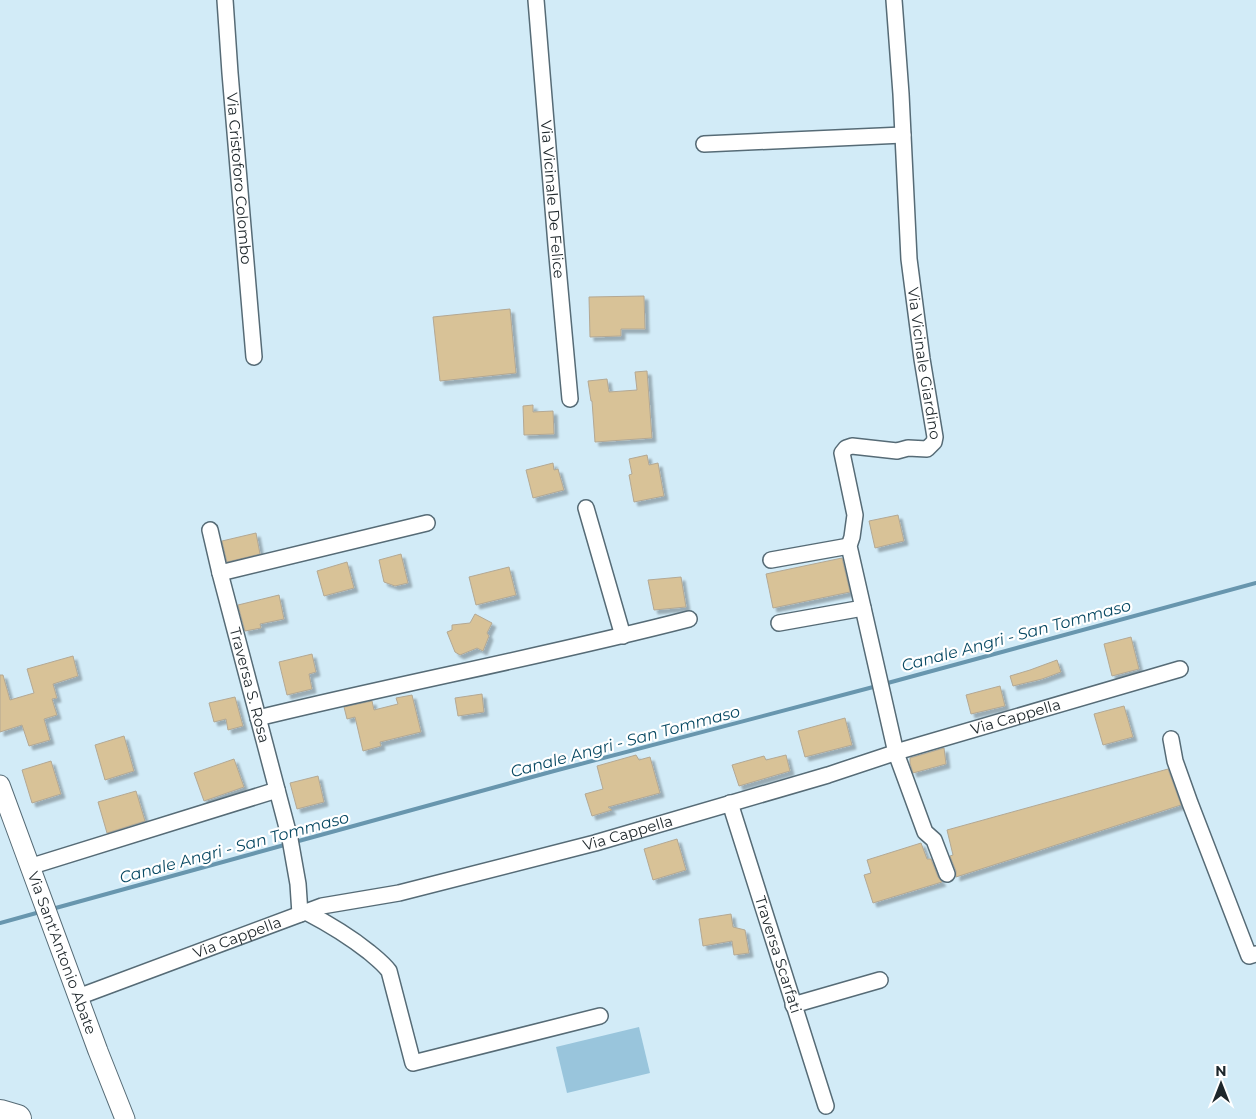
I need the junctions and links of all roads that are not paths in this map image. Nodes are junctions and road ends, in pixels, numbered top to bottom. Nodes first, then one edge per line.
1 (225, 0) edge
2 (536, 0) edge
3 (894, 0) edge
4 (903, 135) junction
5 (704, 144) dead end
6 (254, 357) dead end
7 (570, 399) dead end
8 (586, 508) dead end
9 (426, 524) dead end
10 (210, 530) dead end
11 (849, 546) junction
12 (771, 560) dead end
13 (220, 572) junction
14 (864, 608) junction
15 (689, 620) dead end
16 (779, 623) dead end
17 (623, 636) junction
18 (1180, 669) dead end
19 (258, 718) junction
20 (1171, 739) dead end
21 (896, 753) junction
22 (0, 785) edge
23 (277, 790) junction
24 (730, 803) junction
25 (29, 867) junction
26 (947, 874) dead end
27 (303, 913) junction
28 (1256, 954) edge
29 (880, 980) dead end
30 (78, 997) junction
31 (793, 1005) junction
32 (600, 1016) dead end
33 (826, 1106) dead end
34 (0, 1114) edge
35 (17, 1119) edge
36 (125, 1119) edge

1 - 6 street, Via Cristoforo Colombo
2 - 7 street, Via Vicinale De Felice
3 - 4 street, Via Vicinale Giardino
4 - 5 street
4 - 11 street, Via Vicinale Giardino
8 - 17 street
9 - 13 street
10 - 13 street, Traversa S. Rosa
11 - 12 street
11 - 14 street, Via Vicinale Giardino
13 - 19 street, Traversa S. Rosa
14 - 16 street
14 - 21 street, Via Vicinale Giardino
15 - 17 street
17 - 19 street
18 - 21 street, Via Cappella
19 - 23 street, Traversa S. Rosa
20 - 28 street
21 - 24 street, Via Cappella
21 - 26 street, Via Vicinale Giardino
22 - 25 street, Via Sant'Antonio Abate
23 - 25 street
23 - 27 street, Traversa S. Rosa
24 - 27 street, Via Cappella
24 - 31 street, Traversa Scarfati
25 - 30 street, Via Sant'Antonio Abate
27 - 30 street, Via Cappella
27 - 32 street
29 - 31 street
30 - 36 street, Via Sant'Antonio Abate
31 - 33 street, Traversa Scarfati
34 - 35 highway

